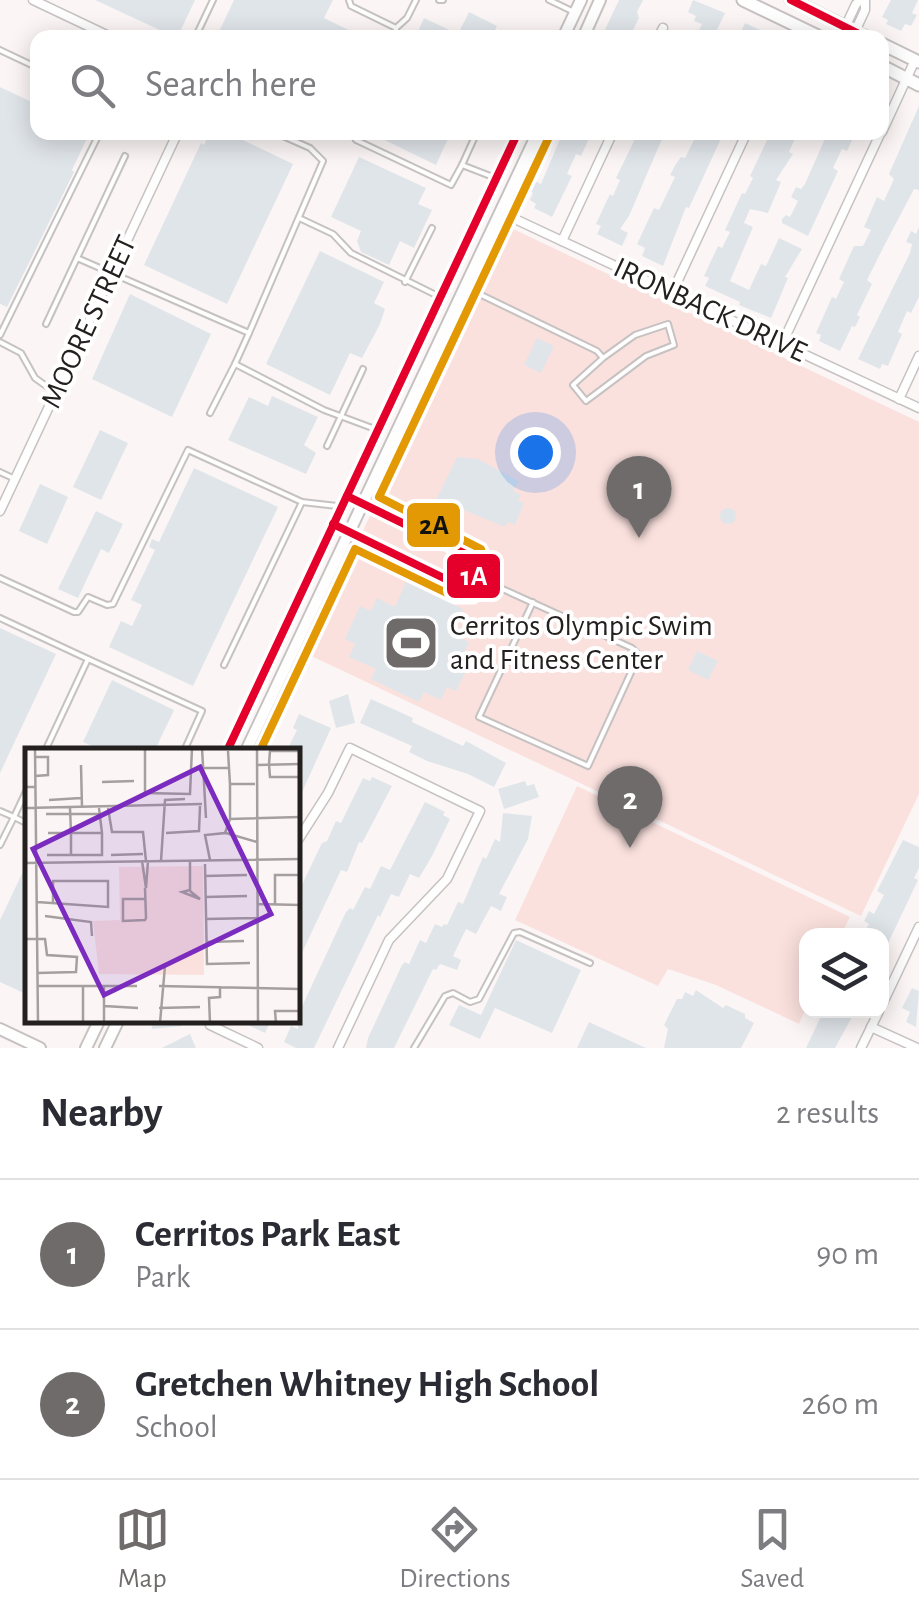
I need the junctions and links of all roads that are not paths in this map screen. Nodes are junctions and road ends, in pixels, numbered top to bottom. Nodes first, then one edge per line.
1 (34, 0) edge
2 (213, 0) edge
3 (349, 0) edge
4 (416, 0) edge
5 (549, 0) edge
6 (581, 0) edge
7 (600, 0) edge
8 (744, 0) edge
9 (790, 0) edge
10 (863, 0) edge
11 (575, 12) junction
12 (396, 28) joint
13 (96, 30) edge
14 (199, 30) edge
15 (567, 30) edge
16 (587, 30) edge
17 (806, 30) edge
18 (843, 30) edge
19 (850, 30) edge
20 (889, 47) edge
21 (0, 50) edge
22 (917, 61) edge
23 (30, 64) edge
24 (889, 70) edge
25 (906, 78) junction
26 (919, 84) edge
27 (889, 115) edge
28 (96, 140) edge
29 (174, 140) edge
30 (292, 140) edge
31 (356, 140) edge
32 (473, 140) edge
33 (514, 140) edge
34 (534, 140) edge
35 (609, 140) edge
36 (743, 140) edge
37 (877, 140) edge
38 (125, 156) dead end
39 (462, 165) junction
40 (496, 179) junction
41 (500, 212) junction
42 (299, 218) junction
43 (432, 228) dead end
44 (562, 241) junction
45 (77, 258) junction
46 (112, 274) junction
47 (449, 280) junction
48 (405, 282) junction
49 (465, 287) junction
50 (672, 292) junction
51 (440, 297) junction
52 (46, 324) dead end
53 (249, 332) junction
54 (0, 335) edge
55 (0, 342) edge
56 (782, 344) junction
57 (919, 356) edge
58 (602, 358) junction
59 (235, 364) junction
60 (363, 370) dead end
61 (56, 393) junction
62 (899, 399) junction
63 (919, 408) edge
64 (210, 414) dead end
65 (342, 416) junction
66 (378, 430) junction
67 (327, 446) dead end
68 (0, 472) edge
69 (15, 479) junction
70 (5, 490) edge
71 (344, 501) junction
72 (302, 502) junction
73 (362, 504) junction
74 (0, 512) edge
75 (333, 524) junction
76 (349, 532) junction
77 (474, 576) junction
78 (0, 578) edge
79 (533, 602) junction
80 (0, 618) edge
81 (88, 659) junction
82 (224, 665) dead end
83 (46, 748) edge
84 (185, 748) edge
85 (228, 748) edge
86 (247, 748) edge
87 (25, 793) edge
88 (0, 811) edge
89 (14, 817) junction
90 (25, 822) edge
91 (300, 836) edge
92 (0, 845) edge
93 (919, 928) edge
94 (590, 964) dead end
95 (889, 990) edge
96 (875, 1018) edge
97 (98, 1023) edge
98 (117, 1023) edge
99 (211, 1023) edge
100 (871, 1026) junction
101 (0, 1029) edge
102 (40, 1048) edge
103 (86, 1048) edge
104 (105, 1048) edge
105 (258, 1048) edge
106 (338, 1048) edge
107 (414, 1048) edge
108 (861, 1048) edge
109 (917, 1048) edge

1 - 13 street
2 - 14 lane
3 - 12 lane
4 - 12 lane
5 - 11 lane
6 - 11 street
7 - 16 street
8 - 17 main road
9 - 18 main road
10 - 19 street
11 - 15 street
20 - 22 main road
21 - 23 lane
22 - 25 street
24 - 25 main road
25 - 26 main road
25 - 27 street
28 - 54 lane
29 - 46 street, MOORE STREET
30 - 42 lane
31 - 39 lane
32 - 39 lane
33 - 40 street
34 - 41 street
35 - 44 street
36 - 50 street
37 - 56 street
38 - 45 lane
39 - 40 lane
40 - 47 street
41 - 44 street, IRONBACK DRIVE
41 - 49 street
42 - 48 lane
42 - 53 lane
43 - 48 lane
44 - 50 street, IRONBACK DRIVE
45 - 46 lane
45 - 52 lane
46 - 53 lane
46 - 61 street, MOORE STREET
47 - 49 street
47 - 51 street
48 - 51 lane
49 - 58 lane
49 - 73 street
50 - 56 street, IRONBACK DRIVE
51 - 66 street
53 - 59 lane
55 - 61 lane
56 - 62 street, IRONBACK DRIVE
57 - 62 street
58 - 58 lane
59 - 64 lane
59 - 65 lane
60 - 65 lane
61 - 69 street, MOORE STREET
62 - 63 street, IRONBACK DRIVE
65 - 66 lane
65 - 67 lane
66 - 71 street
68 - 69 lane
69 - 70 street, MOORE STREET
70 - 74 street, MOORE STREET
71 - 72 lane
71 - 73 lane
71 - 75 street
72 - 78 lane
72 - 82 lane
73 - 76 street
73 - 77 lane
75 - 76 lane
75 - 85 street
76 - 77 lane
76 - 86 street
77 - 79 lane
79 - 79 lane
80 - 81 lane
81 - 83 lane
81 - 84 lane
87 - 89 lane
88 - 89 lane
89 - 90 lane
89 - 92 lane
91 - 106 street
93 - 95 street
94 - 107 lane
96 - 100 street
97 - 103 street
98 - 104 street
99 - 105 street
100 - 108 street
100 - 109 street
101 - 102 street

